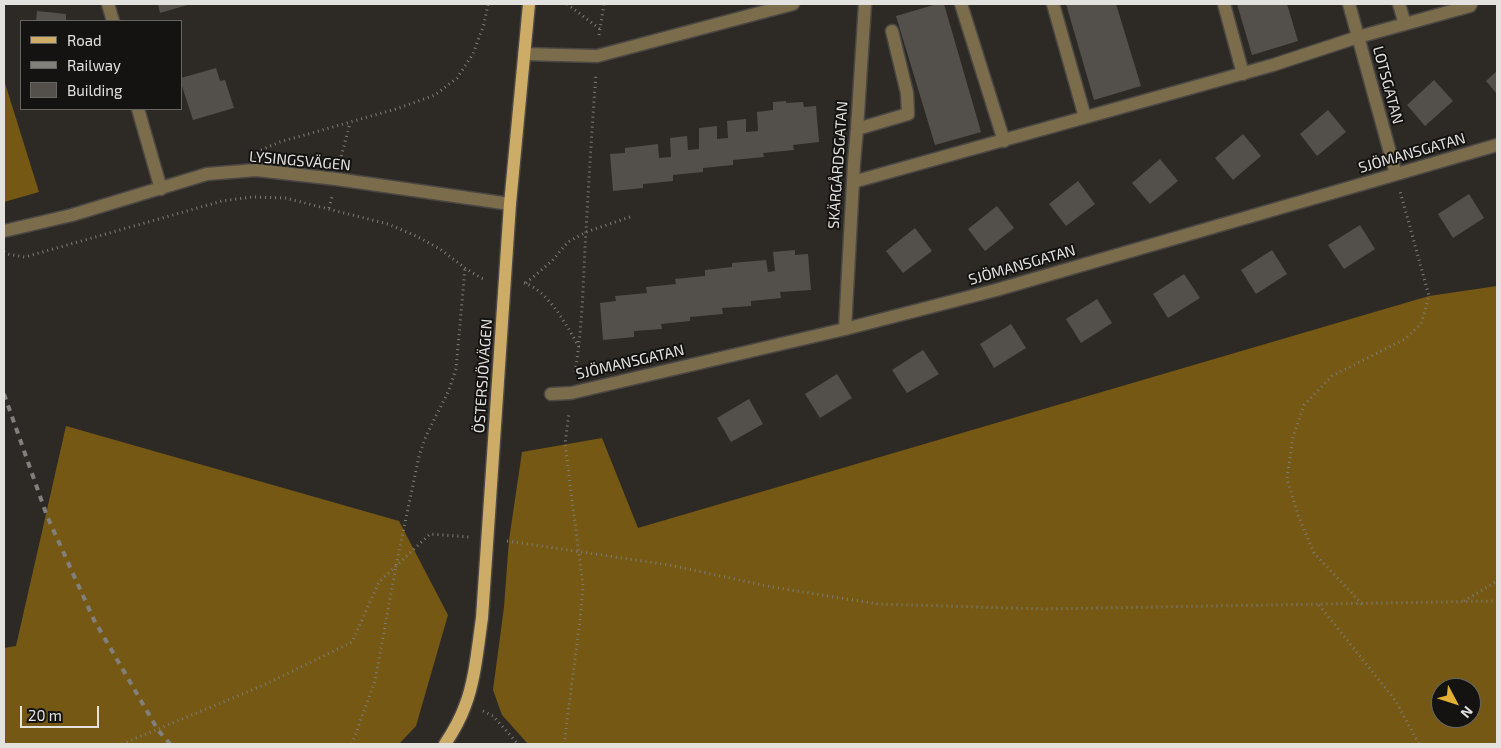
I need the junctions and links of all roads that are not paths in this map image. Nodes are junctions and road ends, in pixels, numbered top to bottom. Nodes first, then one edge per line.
1 (108, 4) edge
2 (528, 4) edge
3 (793, 4) edge
4 (864, 4) edge
5 (961, 4) edge
6 (1053, 4) edge
7 (1224, 4) edge
8 (1349, 4) edge
9 (1399, 4) edge
10 (1471, 4) edge
11 (113, 20) edge
12 (1405, 24) junction
13 (892, 32) dead end
14 (1358, 37) junction
15 (524, 54) junction
16 (1243, 74) junction
17 (138, 110) edge
18 (1085, 118) junction
19 (857, 129) junction
20 (1004, 141) junction
21 (1497, 146) edge
22 (1396, 174) junction
23 (853, 182) junction
24 (161, 189) junction
25 (510, 204) junction
26 (4, 231) edge
27 (845, 329) junction
28 (551, 394) dead end
29 (445, 744) edge

1 - 11 street
2 - 15 main road, ÖSTERSJÖVÄGEN
3 - 15 street
4 - 19 street, SKÄRGÅRDSGATAN
5 - 20 street
6 - 18 street
7 - 16 street
8 - 14 street, LOTSGATAN
9 - 12 street
10 - 12 street
12 - 14 street
13 - 19 street
14 - 16 street
14 - 22 street, LOTSGATAN
15 - 25 main road, ÖSTERSJÖVÄGEN
16 - 18 street
17 - 24 street
18 - 20 street
19 - 23 street, SKÄRGÅRDSGATAN
20 - 23 street
21 - 22 street, SJÖMANSGATAN
22 - 27 street, SJÖMANSGATAN
23 - 27 street, SKÄRGÅRDSGATAN
24 - 25 street, LYSINGSVÄGEN
24 - 26 street, LYSINGSVÄGEN
25 - 29 main road, ÖSTERSJÖVÄGEN
27 - 28 street, SJÖMANSGATAN

